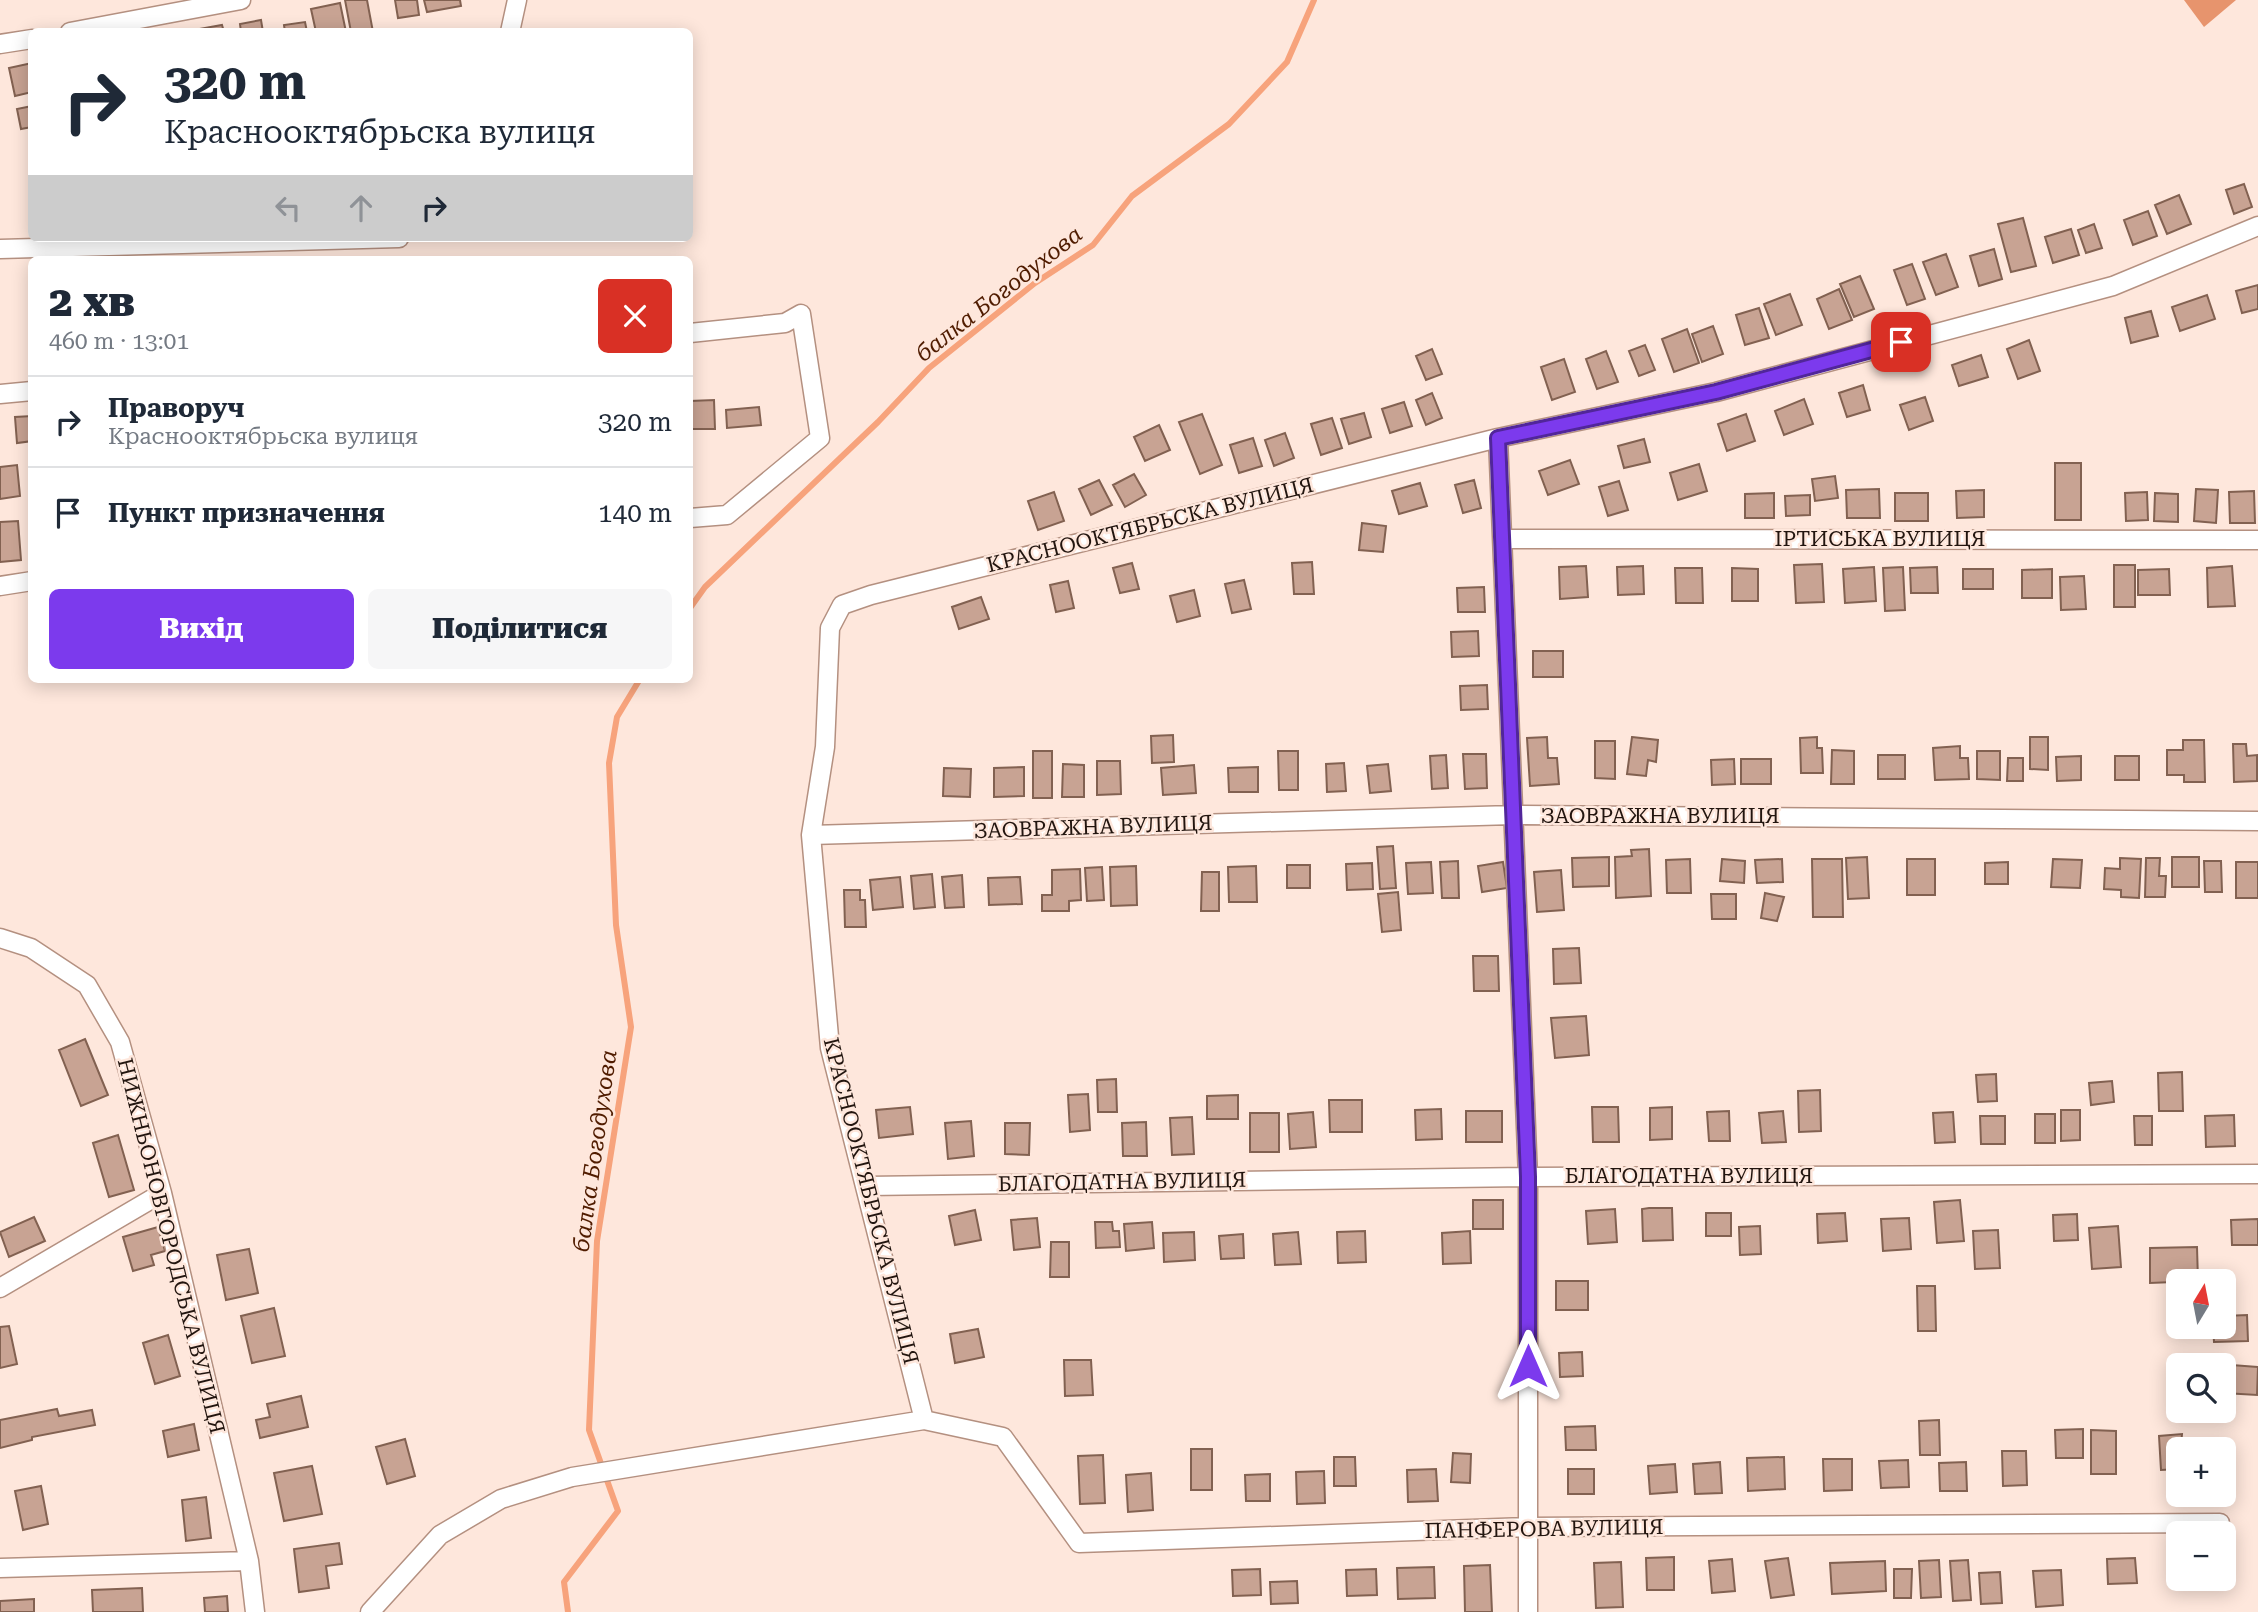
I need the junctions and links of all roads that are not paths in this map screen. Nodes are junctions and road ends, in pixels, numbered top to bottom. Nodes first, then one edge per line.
1 (241, 0) edge
2 (517, 0) edge
3 (91, 28) edge
4 (511, 28) edge
5 (28, 39) edge
6 (0, 44) edge
7 (2258, 226) edge
8 (239, 242) edge
9 (0, 248) edge
10 (693, 333) edge
11 (28, 391) edge
12 (0, 394) edge
13 (1498, 438) junction
14 (693, 518) edge
15 (1502, 538) junction
16 (2258, 540) edge
17 (28, 582) edge
18 (0, 586) edge
19 (1513, 815) junction
20 (2258, 821) edge
21 (811, 835) junction
22 (0, 939) edge
23 (2258, 1174) edge
24 (1528, 1177) junction
25 (867, 1186) junction
26 (162, 1193) junction
27 (0, 1288) edge
28 (924, 1420) junction
29 (2166, 1523) edge
30 (1528, 1527) junction
31 (249, 1561) junction
32 (0, 1568) edge
33 (255, 1612) edge
34 (370, 1612) edge
35 (1528, 1612) edge

1 - 3 street
2 - 4 street
5 - 6 street
7 - 13 street, КРАСНООКТЯБРЬСКА ВУЛИЦЯ
8 - 9 street
10 - 14 street
11 - 12 street
13 - 15 street
13 - 21 street, КРАСНООКТЯБРЬСКА ВУЛИЦЯ
15 - 16 street, ІРТИСЬКА ВУЛИЦЯ
15 - 19 street
17 - 18 street
19 - 20 street, ЗАОВРАЖНА ВУЛИЦЯ
19 - 21 street, ЗАОВРАЖНА ВУЛИЦЯ
19 - 24 street
21 - 25 street, КРАСНООКТЯБРЬСКА ВУЛИЦЯ
22 - 26 street, НИЖНЬОНОВГОРОДСЬКА ВУЛИЦЯ
23 - 24 street, БЛАГОДАТНА ВУЛИЦЯ
24 - 25 street, БЛАГОДАТНА ВУЛИЦЯ
24 - 30 street
25 - 28 street, КРАСНООКТЯБРЬСКА ВУЛИЦЯ
26 - 27 street
26 - 31 street, НИЖНЬОНОВГОРОДСЬКА ВУЛИЦЯ
28 - 30 street, ПАНФЕРОВА ВУЛИЦЯ
28 - 34 street
29 - 30 street, ПАНФЕРОВА ВУЛИЦЯ
30 - 35 street
31 - 32 street
31 - 33 street, НИЖНЬОНОВГОРОДСЬКА ВУЛИЦЯ

